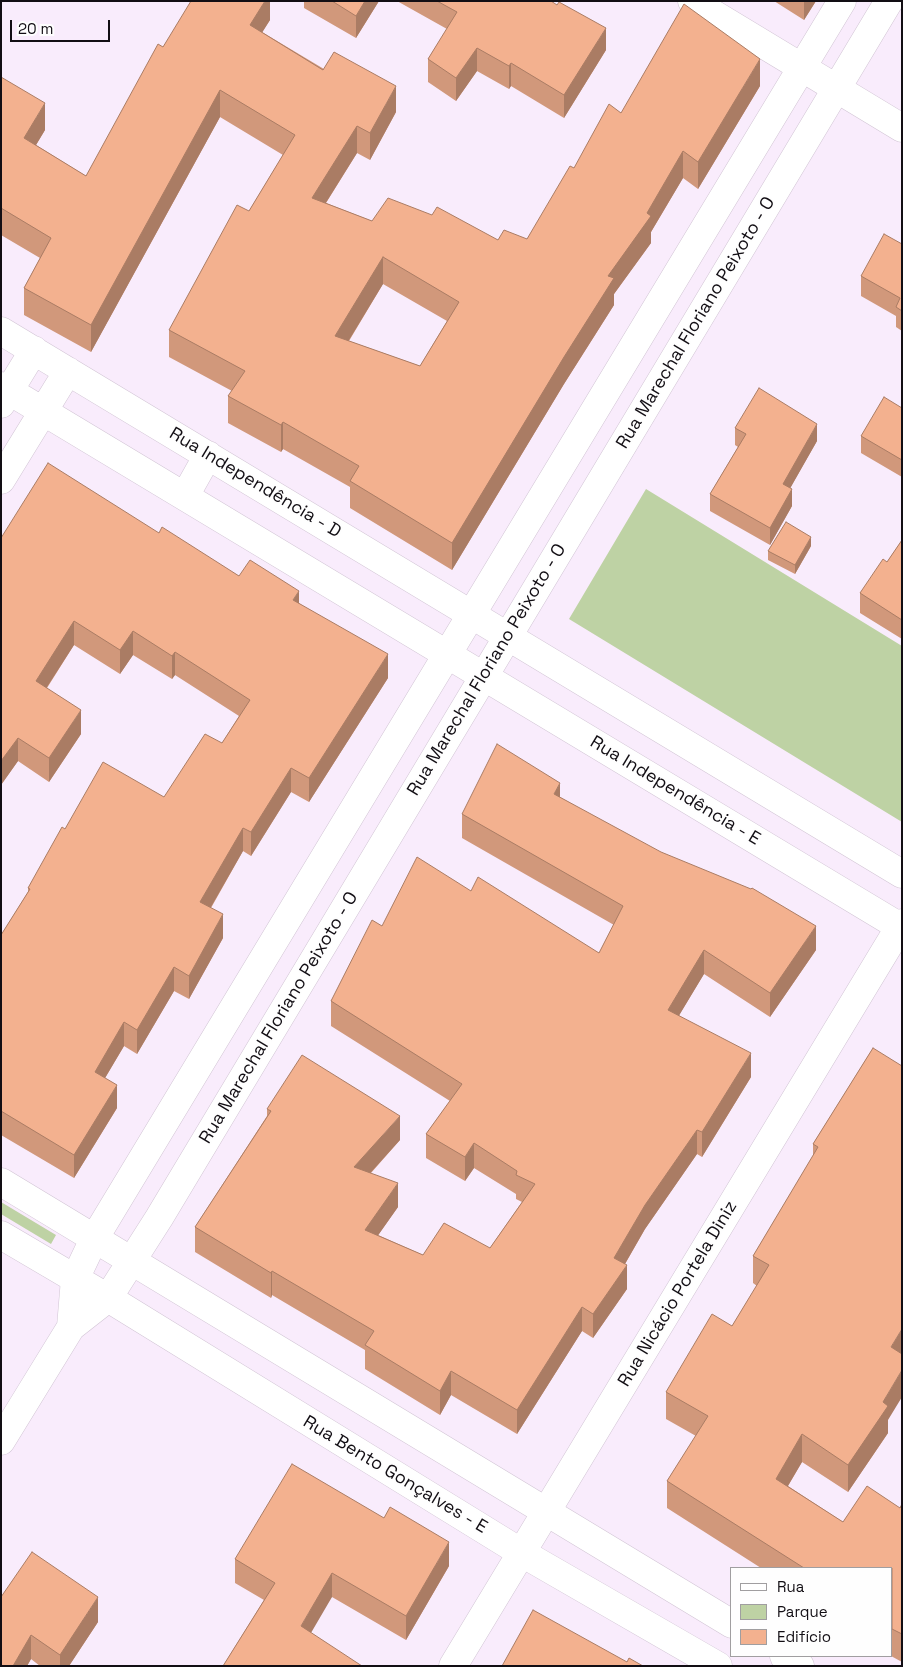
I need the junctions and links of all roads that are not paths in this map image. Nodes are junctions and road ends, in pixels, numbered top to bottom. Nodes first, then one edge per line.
1 (692, 1) edge
2 (842, 1) edge
3 (889, 1) edge
4 (802, 67) junction
5 (836, 88) junction
6 (902, 128) edge
7 (1, 331) edge
8 (34, 350) junction
9 (68, 371) junction
10 (4, 394) edge
11 (43, 412) junction
12 (208, 455) junction
13 (1, 480) edge
14 (185, 496) junction
15 (472, 614) junction
16 (508, 635) junction
17 (448, 654) junction
18 (484, 676) junction
19 (902, 874) edge
20 (901, 926) edge
21 (271, 947) junction
22 (307, 970) junction
23 (1, 1182) edge
24 (1, 1235) edge
25 (94, 1239) junction
26 (132, 1262) junction
27 (75, 1279) junction
28 (108, 1298) junction
29 (71, 1327) junction
30 (1, 1441) edge
31 (546, 1511) junction
32 (522, 1553) junction
33 (730, 1623) edge
34 (786, 1657) edge
35 (454, 1666) edge
36 (718, 1666) edge
37 (800, 1666) edge

1 - 4 street
2 - 4 street, Rua Marechal Floriano Peixoto - O
3 - 5 street, Rua Marechal Floriano Peixoto - O
4 - 5 street
4 - 15 street, Rua Marechal Floriano Peixoto - O
5 - 6 street
5 - 16 street, Rua Marechal Floriano Peixoto - O
7 - 8 street, Rua Independência - D
8 - 9 street, Rua Independência - D
8 - 10 street
9 - 11 street
9 - 12 street, Rua Independência - D
10 - 11 street
11 - 13 street
11 - 14 street
12 - 14 street
12 - 15 street, Rua Independência - D
14 - 17 street
15 - 16 street, Rua Independência - D
15 - 17 street, Rua Marechal Floriano Peixoto - O
16 - 18 street, Rua Marechal Floriano Peixoto - O
16 - 19 street
17 - 18 street, Rua Independência - E
17 - 21 street, Rua Marechal Floriano Peixoto - O
18 - 20 street, Rua Independência - E
18 - 22 street, Rua Marechal Floriano Peixoto - O
20 - 31 street, Rua Nicácio Portela Diniz
21 - 22 street
21 - 25 street, Rua Marechal Floriano Peixoto - O
22 - 26 street, Rua Marechal Floriano Peixoto - O
23 - 25 street
24 - 27 street, Rua Bento Gonçalves - E
25 - 26 street
25 - 27 street, Rua Marechal Floriano Peixoto - O
26 - 28 street, Rua Marechal Floriano Peixoto - O
26 - 31 street
27 - 28 street, Rua Bento Gonçalves - E
27 - 29 street, Rua Marechal Floriano Peixoto - O
28 - 29 street, Rua Marechal Floriano Peixoto - O
28 - 32 street, Rua Bento Gonçalves - E
29 - 30 street, Rua Marechal Floriano Peixoto - O
31 - 32 street, Rua Nicácio Portela Diniz
31 - 33 street
32 - 35 street, Rua Nicácio Portela Diniz
32 - 36 street, Rua Bento Gonçalves - E
34 - 37 street

